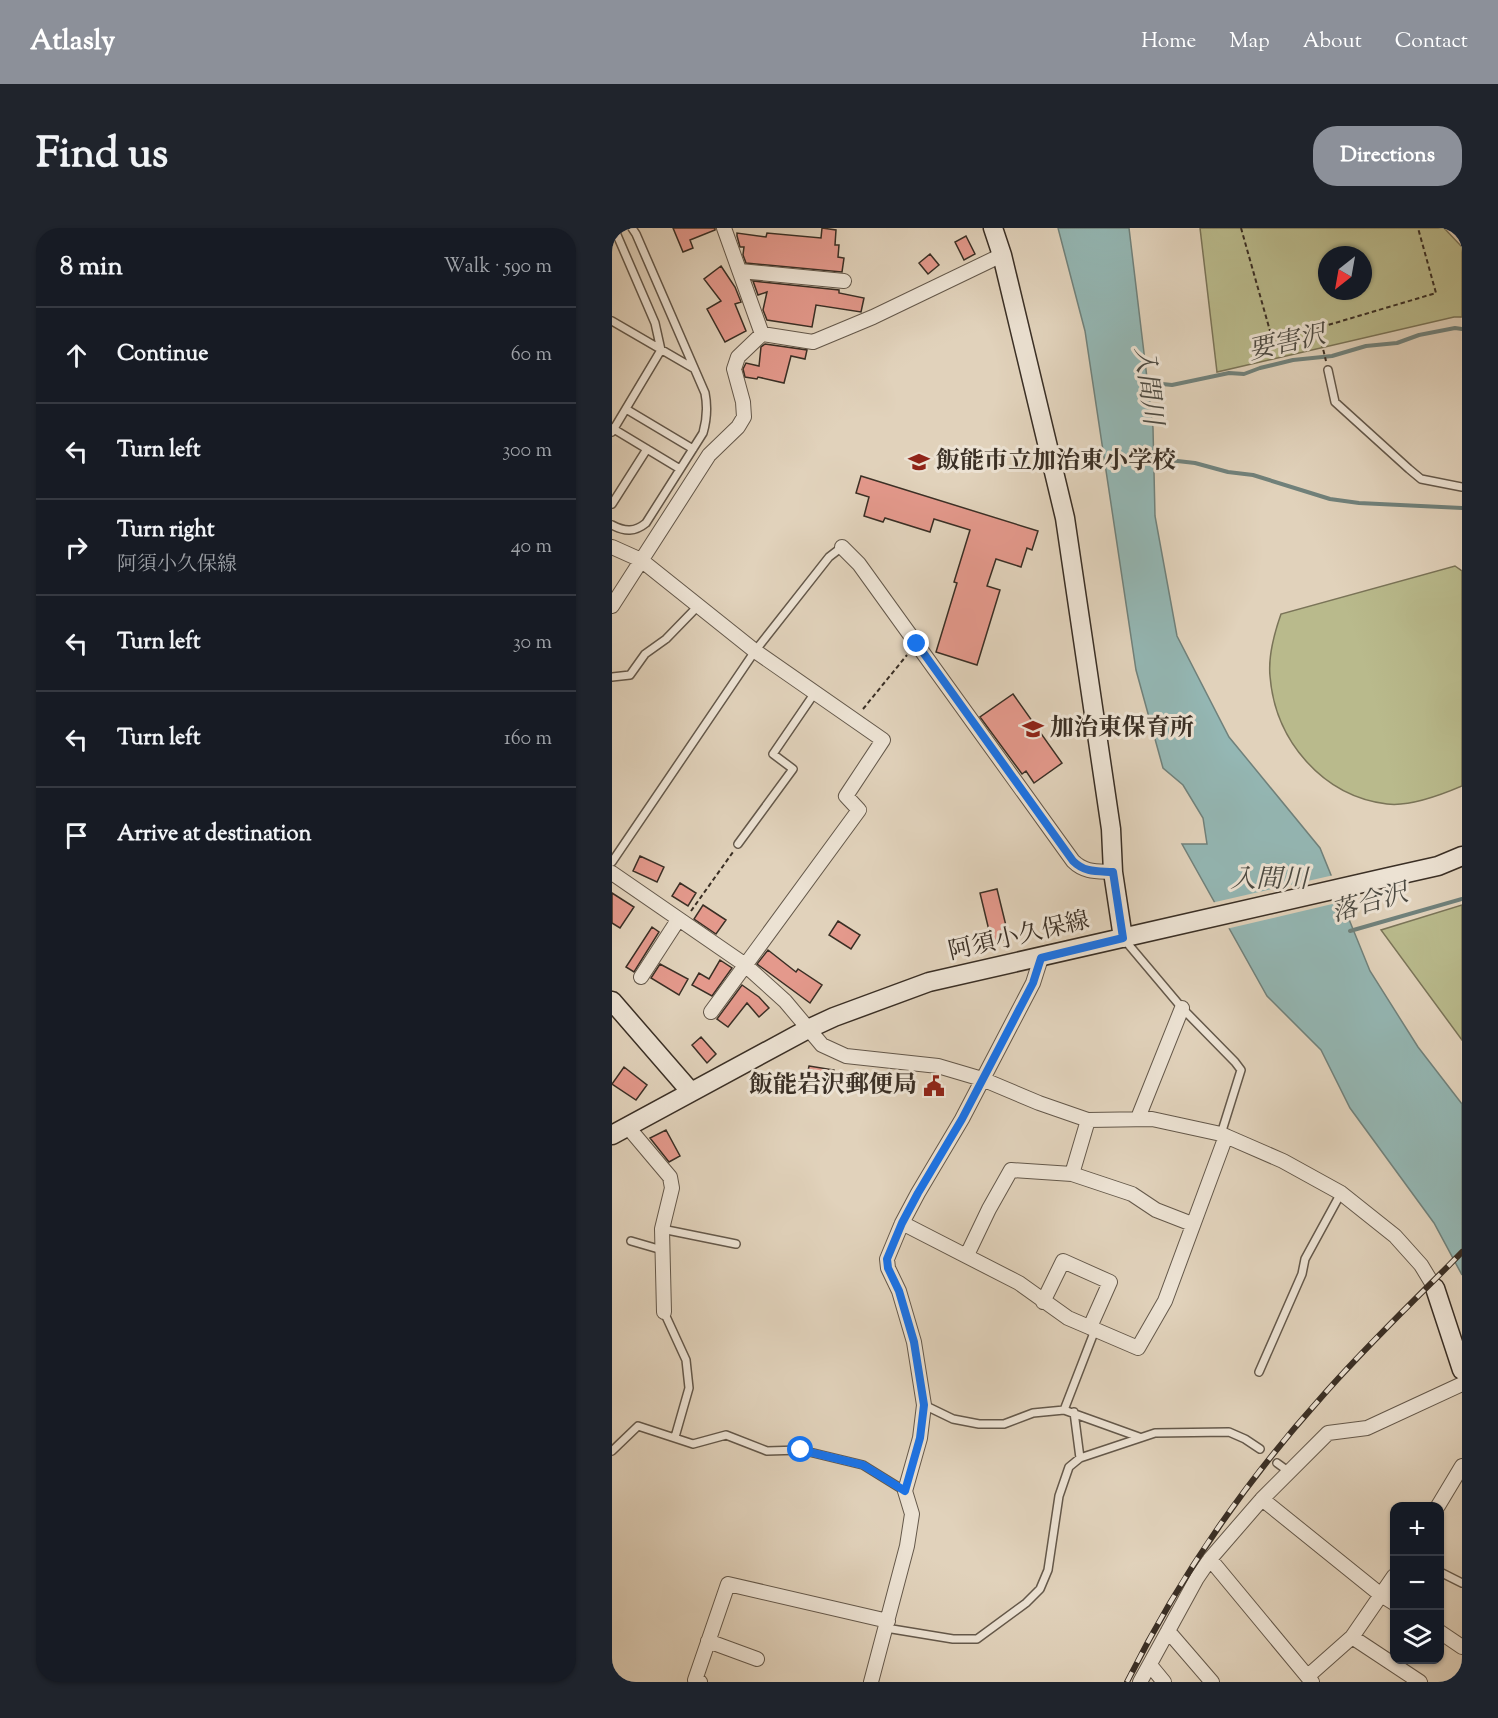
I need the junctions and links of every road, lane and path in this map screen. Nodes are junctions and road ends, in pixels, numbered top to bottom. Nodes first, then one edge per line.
1 (614, 228) edge
2 (724, 228) edge
3 (993, 228) edge
4 (1241, 228) edge
5 (1418, 228) edge
6 (635, 230) edge
7 (1002, 255) junction
8 (740, 272) junction
9 (844, 281) dead end
10 (612, 321) edge
11 (1318, 328) junction
12 (762, 334) junction
13 (662, 350) junction
14 (694, 369) junction
15 (1328, 370) joint
16 (626, 409) junction
17 (613, 430) edge
18 (647, 449) junction
19 (693, 449) junction
20 (680, 469) junction
21 (1462, 487) edge
22 (612, 504) edge
23 (612, 525) edge
24 (612, 547) edge
25 (842, 547) joint
26 (641, 560) junction
27 (699, 605) junction
28 (612, 606) edge
29 (917, 644) junction
30 (754, 651) junction
31 (612, 677) edge
32 (814, 694) junction
33 (855, 720) junction
34 (738, 844) joint
35 (1462, 856) edge
36 (612, 862) edge
37 (1113, 872) junction
38 (612, 873) edge
39 (680, 922) junction
40 (1123, 938) junction
41 (1041, 958) junction
42 (744, 964) junction
43 (641, 977) dead end
44 (612, 1001) edge
45 (1182, 1008) junction
46 (711, 1012) dead end
47 (808, 1029) junction
48 (982, 1079) junction
49 (691, 1092) junction
50 (1138, 1118) junction
51 (1088, 1120) junction
52 (620, 1130) edge
53 (1224, 1135) junction
54 (1072, 1174) junction
55 (1341, 1193) junction
56 (902, 1223) junction
57 (1192, 1224) junction
58 (662, 1229) junction
59 (631, 1241) dead end
60 (736, 1244) dead end
61 (662, 1250) junction
62 (967, 1255) junction
63 (1435, 1288) joint
64 (1043, 1302) junction
65 (664, 1312) joint
66 (1092, 1328) junction
67 (1462, 1370) edge
68 (1259, 1372) dead end
69 (1462, 1384) edge
70 (924, 1405) junction
71 (1064, 1410) junction
72 (1074, 1412) junction
73 (675, 1437) junction
74 (1139, 1437) junction
75 (1260, 1449) dead end
76 (612, 1451) edge
77 (1080, 1458) junction
78 (1462, 1466) edge
79 (905, 1491) junction
80 (1262, 1498) junction
81 (1440, 1502) edge
82 (1210, 1559) junction
83 (1444, 1574) edge
84 (1390, 1583) edge
85 (1462, 1583) edge
86 (1382, 1595) junction
87 (1390, 1600) edge
88 (887, 1624) junction
89 (1168, 1631) junction
90 (1444, 1635) edge
91 (1352, 1637) junction
92 (708, 1641) junction
93 (1462, 1647) edge
94 (758, 1659) dead end
95 (1149, 1665) junction
96 (1310, 1679) edge
97 (700, 1682) edge
98 (871, 1682) edge
99 (1140, 1682) edge
100 (1164, 1682) edge
101 (1212, 1682) edge
102 (1420, 1682) edge

1 - 13 lane
2 - 8 street
3 - 7 street
4 - 11 path
5 - 11 path
6 - 14 lane
7 - 12 street
7 - 37 street
8 - 9 street
8 - 12 street
10 - 13 lane
11 - 15 path
12 - 26 street
13 - 14 lane
13 - 16 lane
14 - 19 lane
15 - 21 lane
16 - 17 lane
16 - 19 lane
17 - 18 lane
18 - 20 lane
18 - 22 lane
19 - 20 lane
20 - 23 lane
24 - 26 street
25 - 29 street
25 - 30 lane
26 - 27 street
26 - 28 street
27 - 30 street
27 - 31 lane
29 - 33 path
29 - 37 street
30 - 32 street
30 - 36 lane
32 - 33 street
32 - 34 lane
33 - 42 street
34 - 39 path
35 - 40 street, 阿須小久保線
37 - 40 street
38 - 39 street
39 - 42 street
39 - 43 street
40 - 41 street, 阿須小久保線
40 - 45 lane
41 - 47 street, 阿須小久保線
41 - 48 street
42 - 46 street
42 - 47 street
44 - 49 street
45 - 50 street
45 - 53 lane
47 - 48 street
47 - 49 street, 阿須小久保線
48 - 51 street
48 - 56 street
49 - 52 street, 阿須小久保線
50 - 51 street
50 - 53 street
51 - 54 street
52 - 58 street
53 - 55 street
53 - 57 street
54 - 57 street
54 - 62 street
55 - 63 street
55 - 68 lane
56 - 62 street
56 - 70 street
57 - 66 street
58 - 60 lane
58 - 61 street
59 - 61 lane
61 - 65 street
62 - 64 street
63 - 67 street
64 - 66 street
64 - 66 street
65 - 73 lane
66 - 71 lane
69 - 80 street
70 - 71 lane
70 - 79 street
71 - 72 lane
72 - 74 lane
72 - 77 lane
73 - 76 lane
73 - 79 lane
74 - 75 lane
74 - 77 lane
77 - 88 lane
78 - 81 street
79 - 88 street
80 - 82 street
80 - 86 street
82 - 89 street
82 - 96 street
83 - 85 lane
84 - 86 street
86 - 87 street
86 - 91 street
88 - 92 street
88 - 98 street
89 - 95 street
89 - 101 street
90 - 93 street
91 - 96 street
91 - 102 street
92 - 94 street
92 - 97 street
95 - 99 street
95 - 100 street

